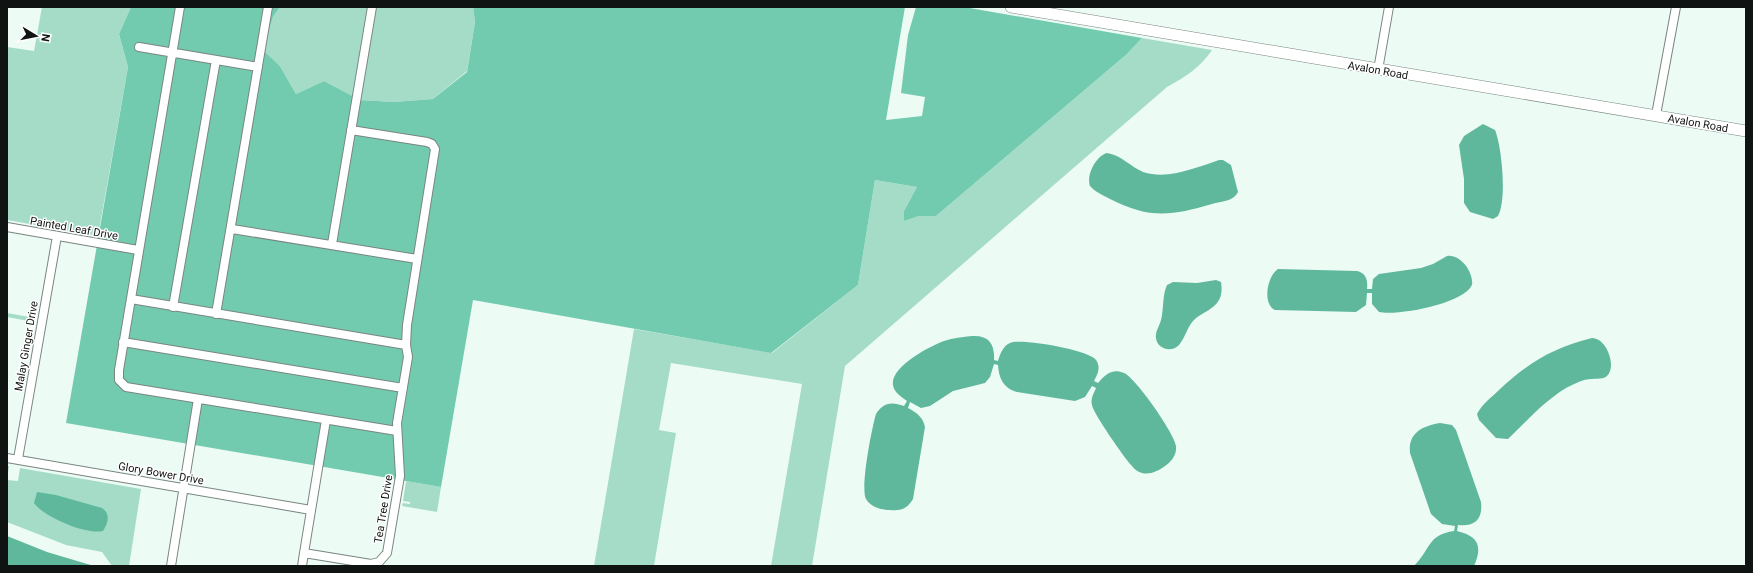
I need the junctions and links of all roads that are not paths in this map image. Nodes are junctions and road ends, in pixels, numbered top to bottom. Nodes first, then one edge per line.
1 (180, 7) edge
2 (268, 7) edge
3 (372, 7) edge
4 (1011, 7) edge
5 (1389, 7) edge
6 (1676, 7) edge
7 (139, 47) dead end
8 (173, 53) junction
9 (216, 60) junction
10 (258, 67) junction
11 (1378, 70) junction
12 (1656, 115) junction
13 (351, 130) junction
14 (1746, 131) edge
15 (7, 227) edge
16 (232, 229) junction
17 (57, 236) junction
18 (332, 244) junction
19 (138, 250) junction
20 (417, 259) junction
21 (131, 299) junction
22 (173, 307) junction
23 (216, 314) junction
24 (123, 342) junction
25 (406, 345) junction
26 (403, 388) junction
27 (198, 399) junction
28 (326, 420) junction
29 (397, 431) junction
30 (7, 458) edge
31 (18, 459) junction
32 (183, 488) junction
33 (311, 510) junction
34 (304, 553) junction
35 (170, 566) edge
36 (302, 566) edge

1 - 8 street
2 - 10 street
3 - 13 street
4 - 11 main road, Avalon Road
5 - 11 street
6 - 12 street
7 - 8 street
8 - 9 street
8 - 19 street
9 - 10 street
9 - 22 street
10 - 16 street
11 - 12 main road, Avalon Road
12 - 14 main road, Avalon Road
13 - 18 street
13 - 20 street, Tea Tree Drive
15 - 17 street, Painted Leaf Drive
16 - 18 street
16 - 23 street
17 - 19 street, Painted Leaf Drive
17 - 31 street, Malay Ginger Drive
18 - 20 street
19 - 21 street
20 - 25 street, Tea Tree Drive
21 - 22 street
21 - 24 street
22 - 23 street
23 - 25 street
24 - 26 street
24 - 27 street
25 - 26 street, Tea Tree Drive
26 - 29 street, Tea Tree Drive
27 - 28 street
27 - 32 street
28 - 29 street
28 - 33 street
29 - 34 street, Tea Tree Drive
30 - 31 street, Glory Bower Drive
31 - 32 street, Glory Bower Drive
32 - 33 street, Glory Bower Drive
32 - 35 street
33 - 34 street
34 - 36 street

